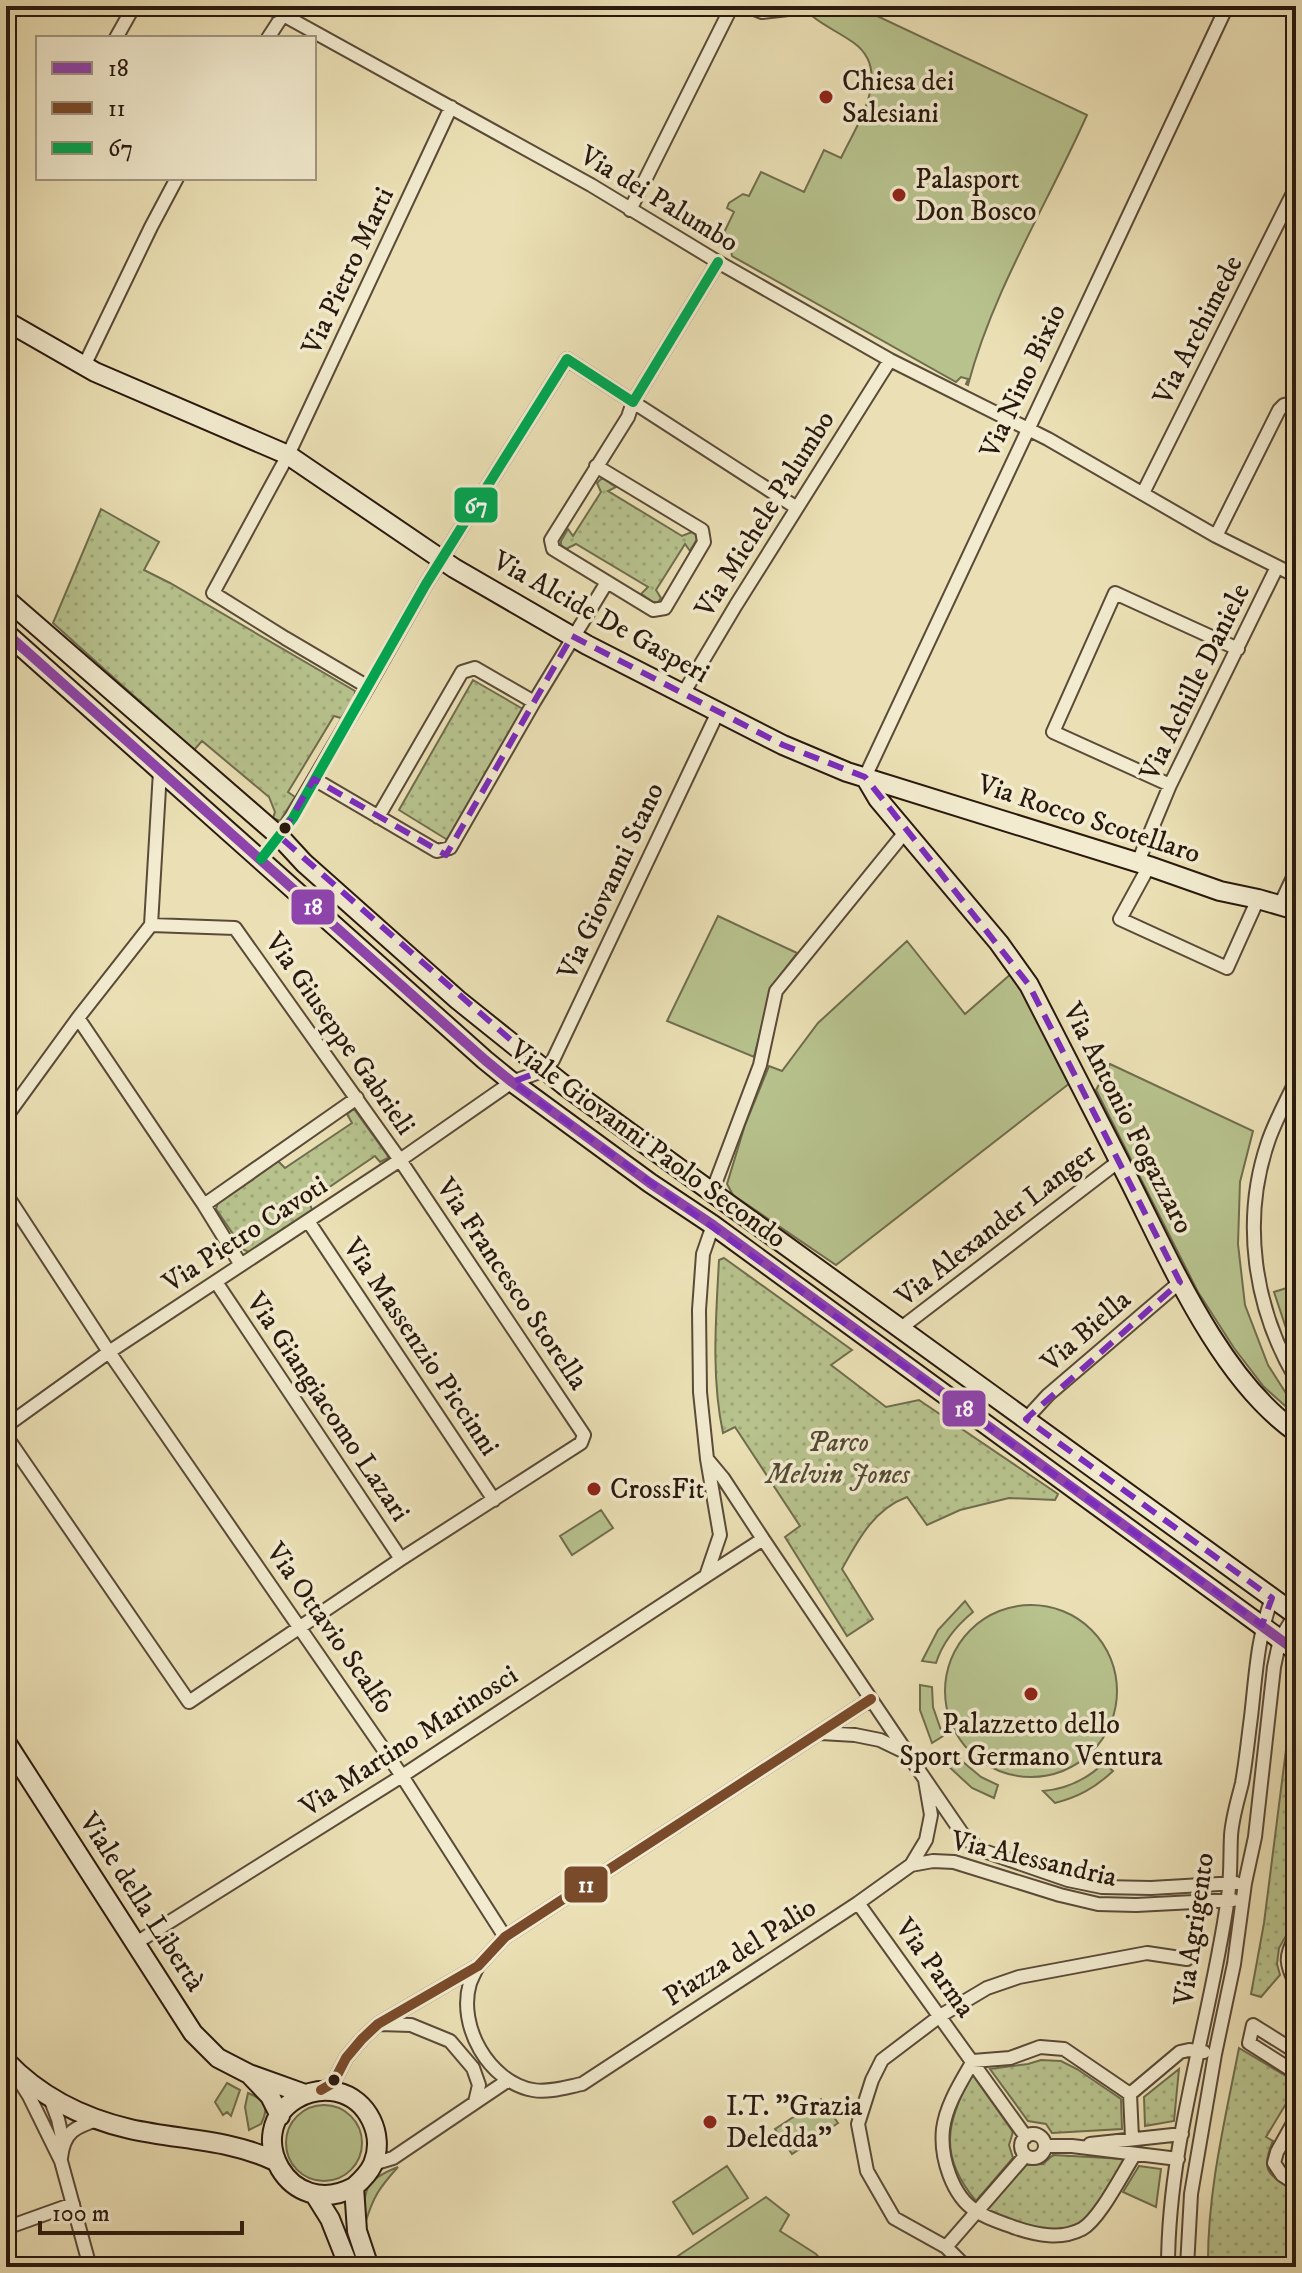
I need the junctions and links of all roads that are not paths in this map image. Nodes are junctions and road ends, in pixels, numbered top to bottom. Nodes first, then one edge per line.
1 (134, 6) edge
2 (267, 6) edge
3 (732, 6) edge
4 (747, 6) edge
5 (789, 6) edge
6 (1227, 6) edge
7 (283, 15) junction
8 (117, 36) edge
9 (269, 36) edge
10 (451, 107) junction
11 (176, 180) edge
12 (1296, 187) edge
13 (630, 210) junction
14 (718, 262) junction
15 (6, 321) edge
16 (890, 360) junction
17 (84, 366) junction
18 (633, 402) junction
19 (1296, 402) edge
20 (1027, 428) junction
21 (288, 455) junction
22 (596, 466) junction
23 (1143, 493) junction
24 (797, 508) junction
25 (1216, 536) junction
26 (440, 559) junction
27 (1277, 567) junction
28 (1296, 576) edge
29 (607, 582) junction
30 (6, 599) edge
31 (6, 633) edge
32 (572, 636) junction
33 (1238, 649) junction
34 (368, 687) junction
35 (683, 694) junction
36 (534, 702) junction
37 (718, 712) junction
38 (160, 771) junction
39 (865, 777) junction
40 (314, 779) junction
41 (1170, 785) junction
42 (378, 817) junction
43 (906, 831) junction
44 (280, 837) junction
45 (261, 859) junction
46 (1143, 864) junction
47 (1296, 871) edge
48 (1258, 899) junction
49 (1288, 908) edge
50 (151, 925) junction
51 (78, 1018) junction
52 (545, 1070) junction
53 (1296, 1080) edge
54 (512, 1082) junction
55 (357, 1098) junction
56 (6, 1117) edge
57 (400, 1160) junction
58 (1119, 1161) junction
59 (712, 1192) junction
60 (6, 1194) edge
61 (204, 1205) junction
62 (308, 1221) junction
63 (713, 1225) junction
64 (241, 1265) junction
65 (216, 1282) junction
66 (1180, 1282) junction
67 (901, 1328) junction
68 (109, 1352) junction
69 (1296, 1379) edge
70 (1026, 1419) junction
71 (6, 1426) edge
72 (1294, 1429) edge
73 (6, 1436) edge
74 (707, 1459) junction
75 (494, 1500) junction
76 (763, 1539) junction
77 (401, 1559) junction
78 (706, 1576) junction
79 (1272, 1598) junction
80 (1296, 1615) edge
81 (1262, 1625) junction
82 (300, 1627) junction
83 (1280, 1639) junction
84 (1296, 1651) edge
85 (871, 1699) junction
86 (818, 1733) junction
87 (6, 1742) edge
88 (907, 1753) junction
89 (402, 1776) junction
90 (925, 1780) junction
91 (966, 1839) joint
92 (911, 1865) junction
93 (1230, 1883) junction
94 (1245, 1883) junction
95 (1242, 1899) junction
96 (1228, 1900) junction
97 (858, 1903) junction
98 (1296, 1936) edge
99 (505, 1937) junction
100 (136, 1943) junction
101 (1187, 1959) dead end
102 (478, 1966) junction
103 (1296, 1985) edge
104 (940, 2016) junction
105 (378, 2024) junction
106 (473, 2035) junction
107 (450, 2041) junction
108 (1197, 2051) junction
109 (1296, 2052) edge
110 (1215, 2054) junction
111 (973, 2061) junction
112 (7, 2062) edge
113 (1296, 2073) edge
114 (249, 2074) junction
115 (507, 2081) junction
116 (313, 2092) junction
117 (1130, 2094) junction
118 (50, 2098) junction
119 (475, 2102) junction
120 (1296, 2118) edge
121 (100, 2119) junction
122 (277, 2123) junction
123 (1182, 2134) junction
124 (1026, 2137) junction
125 (1132, 2138) junction
126 (63, 2142) junction
127 (210, 2142) junction
128 (1045, 2146) junction
129 (1072, 2146) junction
130 (1135, 2154) junction
131 (1025, 2156) junction
132 (1178, 2159) junction
133 (61, 2161) junction
134 (275, 2161) junction
135 (373, 2164) junction
136 (1296, 2184) edge
137 (354, 2187) junction
138 (315, 2195) junction
139 (73, 2204) junction
140 (976, 2211) junction
141 (6, 2228) edge
142 (946, 2247) junction
143 (87, 2266) edge
144 (349, 2267) edge
145 (369, 2267) edge
146 (966, 2267) edge
147 (1168, 2267) edge
148 (1187, 2267) edge

1 - 8 street
2 - 7 street, Via dei Palumbo
3 - 13 street
4 - 5 street
6 - 20 street, Via Nino Bixio
7 - 9 street
7 - 10 street, Via dei Palumbo
10 - 13 street, Via dei Palumbo
10 - 21 street, Via Pietro Marti
11 - 17 street
12 - 23 street, Via Archimede
13 - 14 street, Via dei Palumbo
14 - 16 street, Via dei Palumbo
14 - 18 street
15 - 17 main road, Via Alcide De Gasperi
16 - 20 street, Via dei Palumbo
16 - 24 street, Via Michele Palumbo
17 - 21 main road, Via Alcide De Gasperi
18 - 22 street
18 - 24 street
18 - 26 street
19 - 25 street
20 - 23 street, Via dei Palumbo
20 - 39 street, Via Nino Bixio
21 - 26 main road, Via Alcide De Gasperi
21 - 34 street, Via Pietro Marti
22 - 29 street
22 - 29 street
23 - 25 street, Via dei Palumbo
24 - 35 street, Via Michele Palumbo
25 - 27 street, Via dei Palumbo
26 - 32 main road, Via Alcide De Gasperi
26 - 34 street
27 - 28 street, Via dei Palumbo
27 - 33 street, Via Achille Daniele
29 - 32 street
30 - 44 main road, Viale Giovanni Paolo Secondo
31 - 38 main road, Viale Giovanni Paolo Secondo
32 - 35 main road, Via Alcide De Gasperi
32 - 36 street
33 - 41 street, Via Achille Daniele
33 - 41 street
34 - 40 street
35 - 37 main road, Via Alcide De Gasperi
36 - 42 street
36 - 42 street
37 - 39 main road, Via Alcide De Gasperi
37 - 52 street, Via Giovanni Stano
38 - 45 main road, Viale Giovanni Paolo Secondo
38 - 50 street
39 - 43 main road
39 - 46 main road, Via Rocco Scotellaro
40 - 42 street
40 - 44 street
41 - 46 street, Via Achille Daniele
43 - 58 main road, Via Antonio Fogazzaro
43 - 59 street
44 - 45 main road
44 - 52 main road, Viale Giovanni Paolo Secondo
45 - 54 main road, Viale Giovanni Paolo Secondo
46 - 48 main road, Via Rocco Scotellaro
46 - 48 street, Via Achille Daniele
47 - 49 street
48 - 49 main road, Via Rocco Scotellaro
50 - 51 street
50 - 55 street, Via Giuseppe Gabrieli
51 - 56 street
51 - 61 street
52 - 54 street, Via Pietro Cavoti
52 - 59 main road, Viale Giovanni Paolo Secondo
53 - 69 street
54 - 57 street, Via Pietro Cavoti
54 - 63 main road, Viale Giovanni Paolo Secondo
55 - 57 street, Via Giuseppe Gabrieli
55 - 61 street
57 - 62 street, Via Pietro Cavoti
57 - 75 street, Via Francesco Storella
58 - 66 main road, Via Antonio Fogazzaro
58 - 67 street, Via Alexander Langer
59 - 67 main road, Viale Giovanni Paolo Secondo
60 - 68 street, Via Ottavio Scalfo
61 - 64 street
62 - 64 street, Via Pietro Cavoti
62 - 75 street, Via Massenzio Piccinni
63 - 74 street
63 - 81 main road, Viale Giovanni Paolo Secondo
64 - 65 street, Via Pietro Cavoti
65 - 68 street, Via Pietro Cavoti
65 - 77 street, Via Giangiacomo Lazari
66 - 70 street, Via Biella
66 - 72 main road, Via Antonio Fogazzaro
67 - 70 main road, Viale Giovanni Paolo Secondo
68 - 71 street, Via Pietro Cavoti
68 - 82 street, Via Ottavio Scalfo
70 - 79 main road, Viale Giovanni Paolo Secondo
73 - 82 street
74 - 76 street
74 - 78 street
75 - 77 street
76 - 78 street, Via Martino Marinosci
76 - 85 street, Piazza del Palio
77 - 82 street
78 - 89 street, Via Martino Marinosci
79 - 80 main road, Viale Giovanni Paolo Secondo
79 - 81 street, Via Agrigento
80 - 83 street, Via Agrigento
81 - 83 main road, Viale Giovanni Paolo Secondo
81 - 93 street, Via Agrigento
82 - 89 street, Via Ottavio Scalfo
83 - 84 main road, Viale Giovanni Paolo Secondo
83 - 94 street, Via Agrigento
85 - 86 street
85 - 88 street, Piazza del Palio
86 - 88 street
86 - 99 street
87 - 100 main road, Viale della Libertà
88 - 90 street, Piazza del Palio
89 - 99 street, Via Ottavio Scalfo
89 - 100 street, Via Martino Marinosci
90 - 91 street, Piazza del Palio
90 - 92 street, Piazza del Palio
91 - 93 street, Via Alessandria
92 - 96 street, Via Alessandria
92 - 97 street, Piazza del Palio
93 - 94 street, Via Alessandria
93 - 96 street, Via Agrigento
94 - 95 street, Via Agrigento
95 - 96 street, Via Alessandria
95 - 110 street, Via Agrigento
96 - 108 street, Via Agrigento
97 - 104 street, Via Parma
97 - 115 street, Piazza del Palio
98 - 103 street
99 - 102 street
100 - 114 main road, Viale della Libertà
101 - 104 street
102 - 105 street
102 - 106 street
104 - 111 street, Via Parma
104 - 142 street
105 - 107 street
105 - 116 street
106 - 107 street
106 - 115 street
107 - 119 street
108 - 110 street
108 - 117 street
108 - 123 street, Via Agrigento
109 - 113 street
110 - 148 street, Via Agrigento
111 - 117 street
111 - 124 street, Via Parma
111 - 140 street
112 - 118 main road
112 - 133 street
114 - 116 main road, Viale della Libertà
114 - 122 main road, Viale della Libertà
115 - 119 street
116 - 122 main road
116 - 135 main road, Viale della Libertà
117 - 125 street
118 - 121 main road
118 - 126 street
119 - 135 street
120 - 136 street
121 - 126 street
121 - 127 main road
122 - 127 main road
122 - 134 main road
123 - 125 street
123 - 132 street, Via Agrigento
124 - 128 street
124 - 131 street
125 - 129 street
126 - 133 street
127 - 134 main road
128 - 129 street
128 - 131 street
129 - 130 street
130 - 132 street
130 - 140 street
131 - 140 street
132 - 147 street, Via Agrigento
133 - 139 street
134 - 138 main road
135 - 137 main road
137 - 138 main road
137 - 145 main road
138 - 144 main road
139 - 141 street
139 - 143 street
140 - 142 street
142 - 146 street

